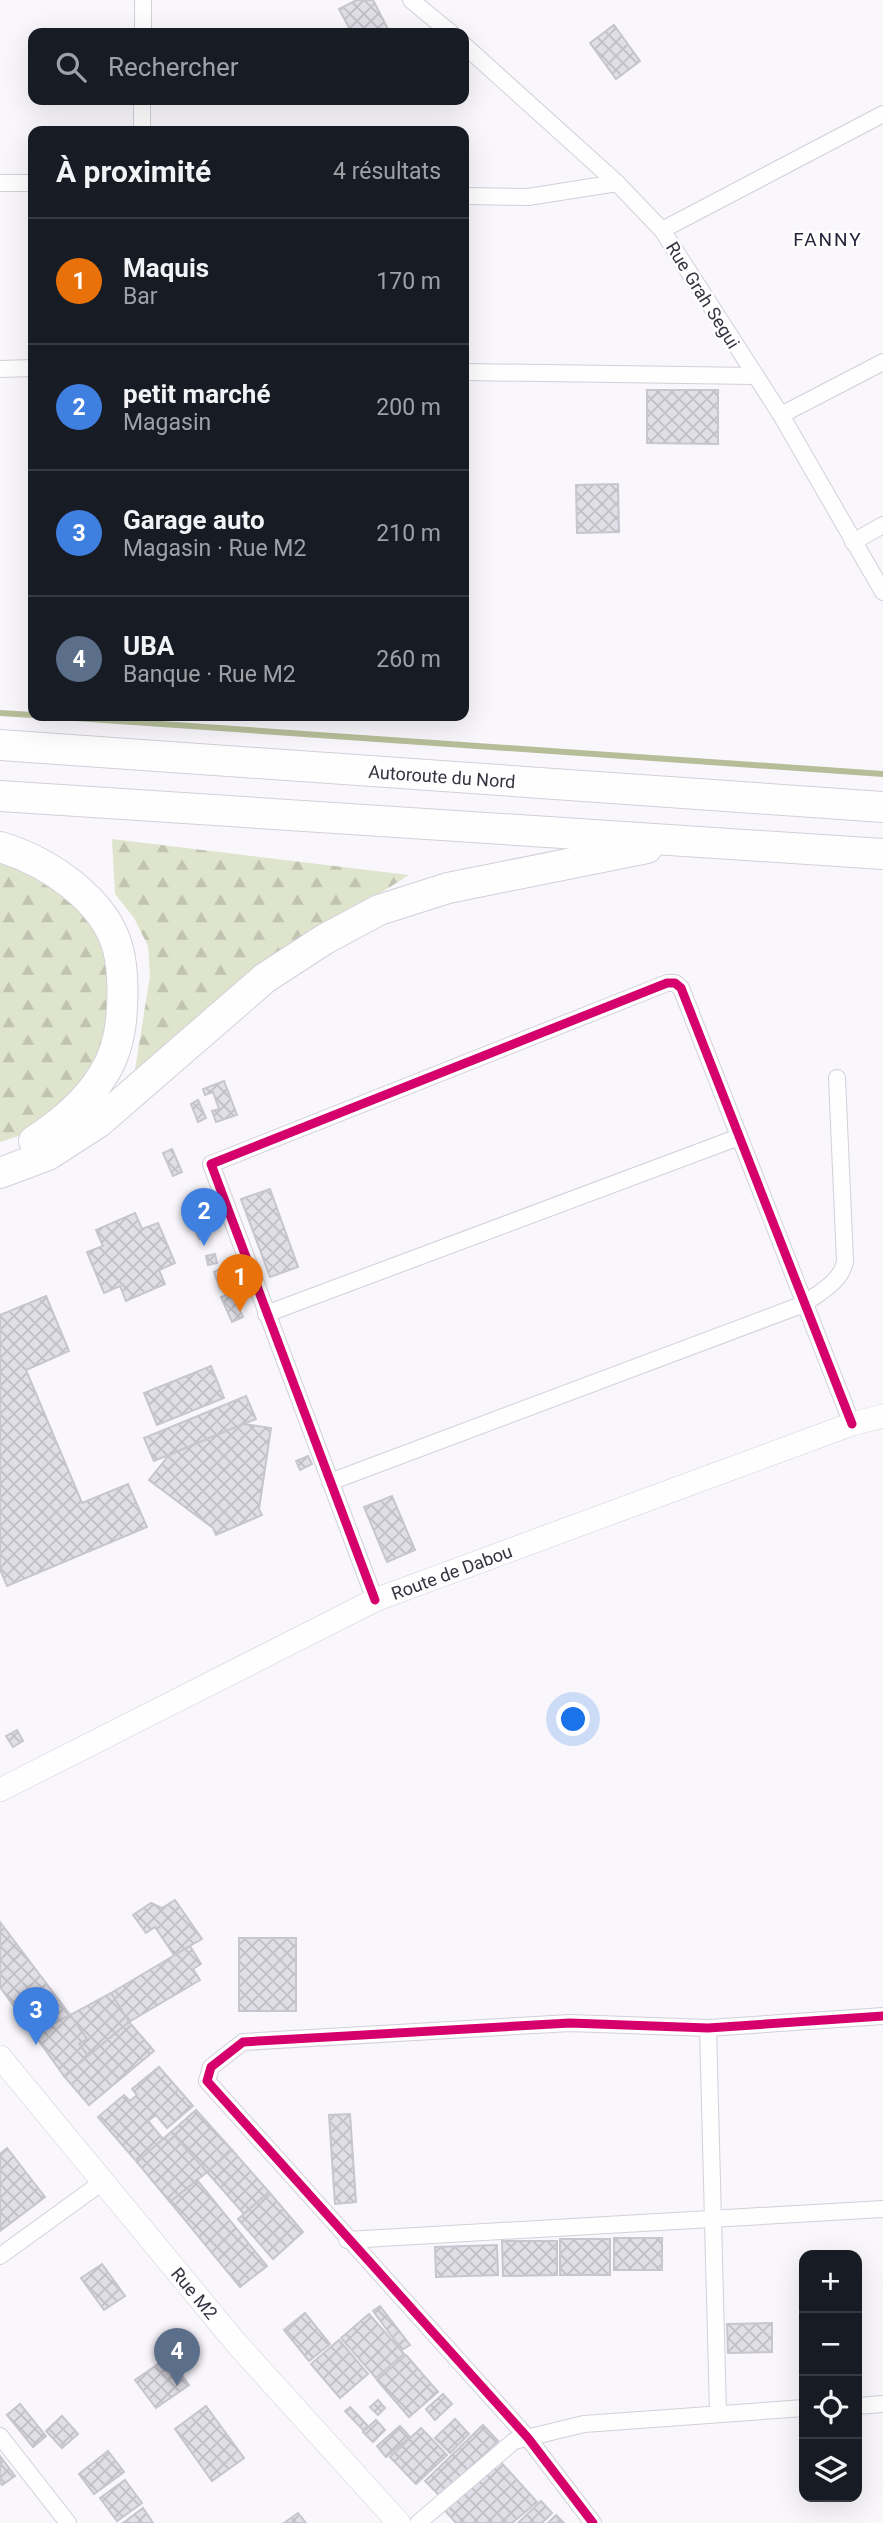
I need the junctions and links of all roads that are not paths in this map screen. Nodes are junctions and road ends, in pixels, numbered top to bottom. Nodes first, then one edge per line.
1 (143, 0) edge
2 (411, 0) edge
3 (143, 28) edge
4 (445, 28) edge
5 (469, 50) edge
6 (142, 105) edge
7 (883, 114) edge
8 (142, 126) edge
9 (0, 183) edge
10 (28, 183) edge
11 (617, 183) junction
12 (469, 196) edge
13 (662, 230) junction
14 (883, 362) edge
15 (28, 368) edge
16 (0, 369) edge
17 (469, 372) edge
18 (754, 376) junction
19 (781, 415) junction
20 (883, 525) edge
21 (853, 542) junction
22 (883, 592) edge
23 (0, 745) edge
24 (0, 796) edge
25 (883, 807) edge
26 (699, 840) junction
27 (0, 847) edge
28 (883, 854) edge
29 (837, 1078) dead end
30 (739, 1137) junction
31 (0, 1154) edge
32 (0, 1173) edge
33 (804, 1304) junction
34 (266, 1314) junction
35 (883, 1416) edge
36 (852, 1424) junction
37 (330, 1482) junction
38 (375, 1600) junction
39 (0, 1790) edge
40 (883, 2016) edge
41 (708, 2028) junction
42 (0, 2057) edge
43 (101, 2183) junction
44 (883, 2208) edge
45 (713, 2217) junction
46 (347, 2240) junction
47 (0, 2256) edge
48 (883, 2404) edge
49 (862, 2406) edge
50 (799, 2408) edge
51 (718, 2413) junction
52 (0, 2436) edge
53 (528, 2438) junction
54 (68, 2523) edge
55 (399, 2523) edge
56 (418, 2523) edge
57 (593, 2523) edge

1 - 3 street
2 - 4 street
5 - 11 street, Rue Grah Segui
6 - 8 street
7 - 13 street
9 - 10 street
11 - 12 street
11 - 13 street, Rue Grah Segui
13 - 18 street, Rue Grah Segui
14 - 19 street
15 - 16 street
17 - 18 street
18 - 19 street, Rue Grah Segui
19 - 21 street, Rue Grah Segui
20 - 21 street
21 - 22 street, Rue Grah Segui
23 - 25 highway, Autoroute du Nord
24 - 26 highway
26 - 28 highway
26 - 32 highway
27 - 31 highway
29 - 33 street
30 - 33 street
30 - 34 street
30 - 34 street
33 - 36 street
33 - 37 street
34 - 37 street
35 - 36 street, Route de Dabou
36 - 38 street, Route de Dabou
37 - 38 street
38 - 39 street, Route de Dabou
40 - 41 street
41 - 45 street
41 - 46 street
42 - 43 street, Rue M2
43 - 47 street
43 - 55 street, Rue M2
44 - 45 street
45 - 46 street
45 - 51 street
46 - 53 street
48 - 49 street
50 - 51 street
51 - 53 street
52 - 54 street
53 - 56 street
53 - 57 street

